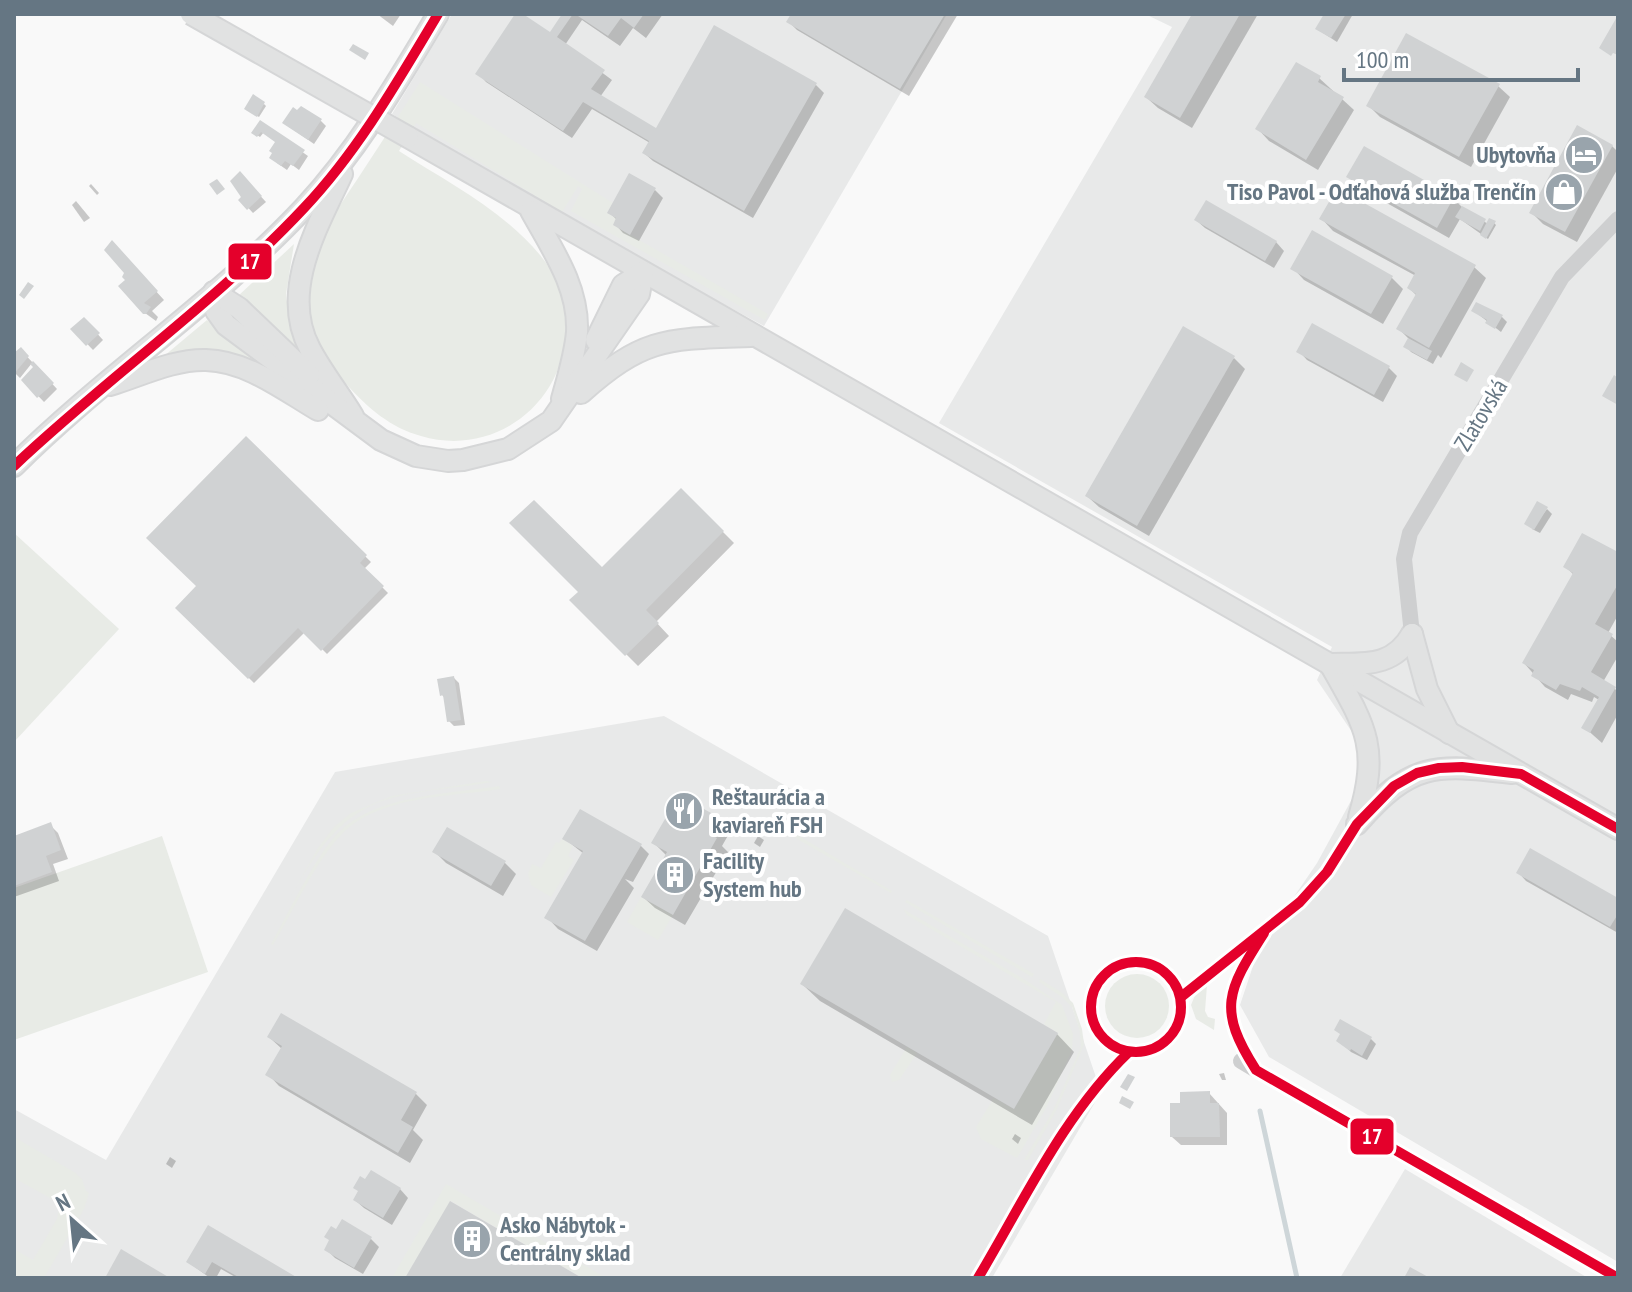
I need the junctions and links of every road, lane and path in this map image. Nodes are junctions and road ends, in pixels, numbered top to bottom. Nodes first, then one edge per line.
1 (191, 14) edge
2 (438, 14) edge
3 (354, 148) junction
4 (530, 210) junction
5 (1618, 219) edge
6 (643, 272) junction
7 (214, 292) junction
8 (751, 336) junction
9 (101, 387) junction
10 (560, 411) junction
11 (362, 429) junction
12 (14, 466) edge
13 (1412, 634) junction
14 (1330, 664) junction
15 (1449, 733) junction
16 (1521, 774) junction
17 (1618, 829) edge

1 - 4 main road, bridge
2 - 3 main road
3 - 7 main road
3 - 11 main road
4 - 6 main road
4 - 10 main road
5 - 13 street, Zlatovská
6 - 8 main road
6 - 10 main road
7 - 9 main road
7 - 11 main road
8 - 10 main road
8 - 14 main road
9 - 11 main road
9 - 12 main road
10 - 11 main road
13 - 14 main road
13 - 15 main road
14 - 15 main road
14 - 16 main road
15 - 16 main road
16 - 17 main road

